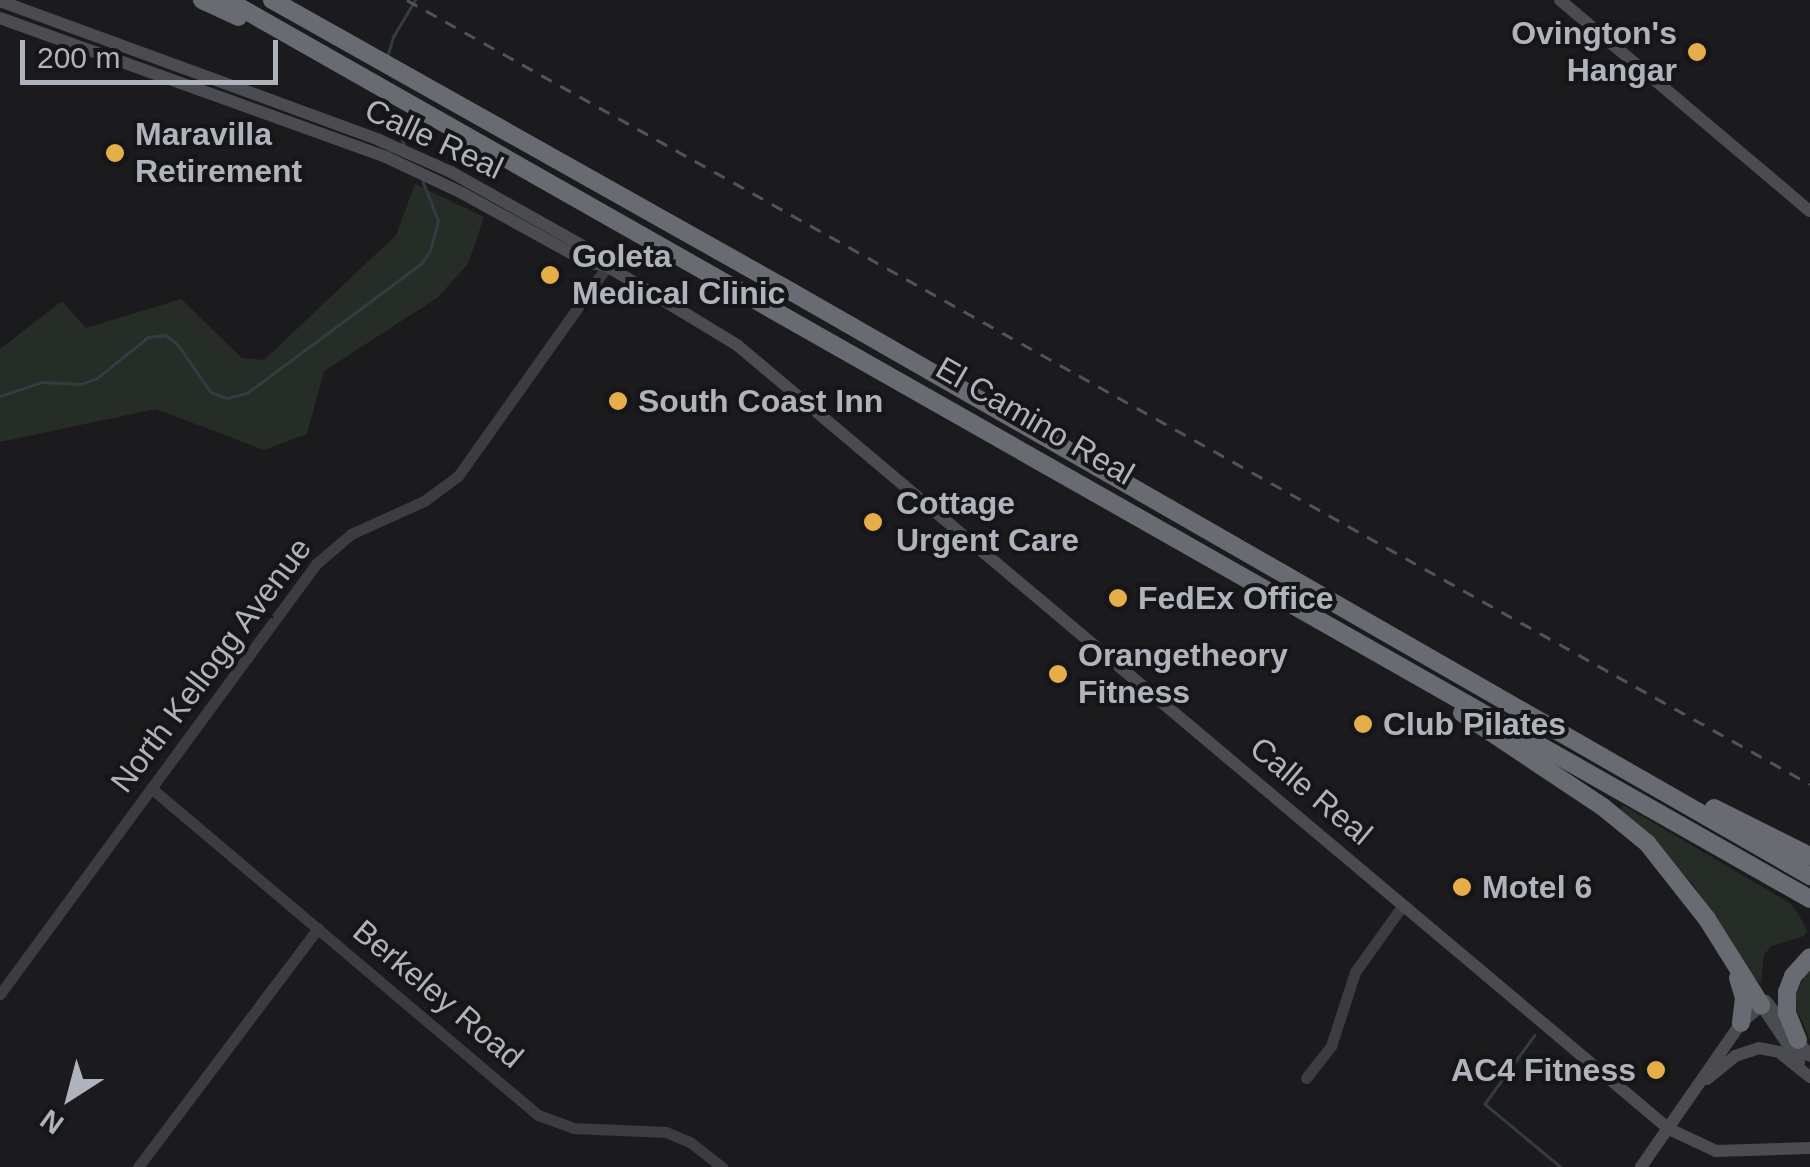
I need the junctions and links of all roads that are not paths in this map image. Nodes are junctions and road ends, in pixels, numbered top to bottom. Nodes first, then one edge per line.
1 (202, 0) edge
2 (227, 0) edge
3 (1560, 0) edge
4 (0, 1) edge
5 (277, 2) edge
6 (0, 18) edge
7 (335, 58) junction
8 (1810, 211) edge
9 (607, 266) junction
10 (1420, 676) junction
11 (1596, 754) junction
12 (150, 788) junction
13 (1810, 856) edge
14 (1810, 876) edge
15 (1687, 891) junction
16 (1810, 900) edge
17 (1403, 905) junction
18 (318, 928) junction
19 (1810, 955) edge
20 (0, 994) edge
21 (1763, 1003) junction
22 (1741, 1023) junction
23 (1798, 1040) junction
24 (1810, 1056) edge
25 (1810, 1076) edge
26 (1306, 1078) dead end
27 (1704, 1080) junction
28 (1669, 1129) junction
29 (1810, 1148) edge
30 (138, 1167) edge
31 (722, 1167) edge
32 (1642, 1167) edge

1 - 7 highway
2 - 7 highway, El Camino Real
3 - 8 main road
4 - 9 main road, Calle Real
5 - 11 highway, El Camino Real
6 - 9 main road, Calle Real
7 - 10 highway, El Camino Real
9 - 12 street, North Kellogg Avenue
9 - 17 main road, Calle Real
10 - 15 highway
10 - 16 highway, El Camino Real
11 - 13 highway
11 - 14 highway, El Camino Real
12 - 18 street, Berkeley Road
12 - 20 street, North Kellogg Avenue
15 - 21 highway
15 - 22 highway
17 - 26 street
17 - 28 main road, Calle Real
18 - 30 street
18 - 31 street, Berkeley Road
19 - 21 highway
19 - 23 highway
21 - 22 main road
21 - 23 main road
21 - 25 main road
22 - 27 main road
23 - 24 main road
25 - 27 main road
27 - 28 main road
28 - 29 main road, Calle Real
28 - 32 main road

